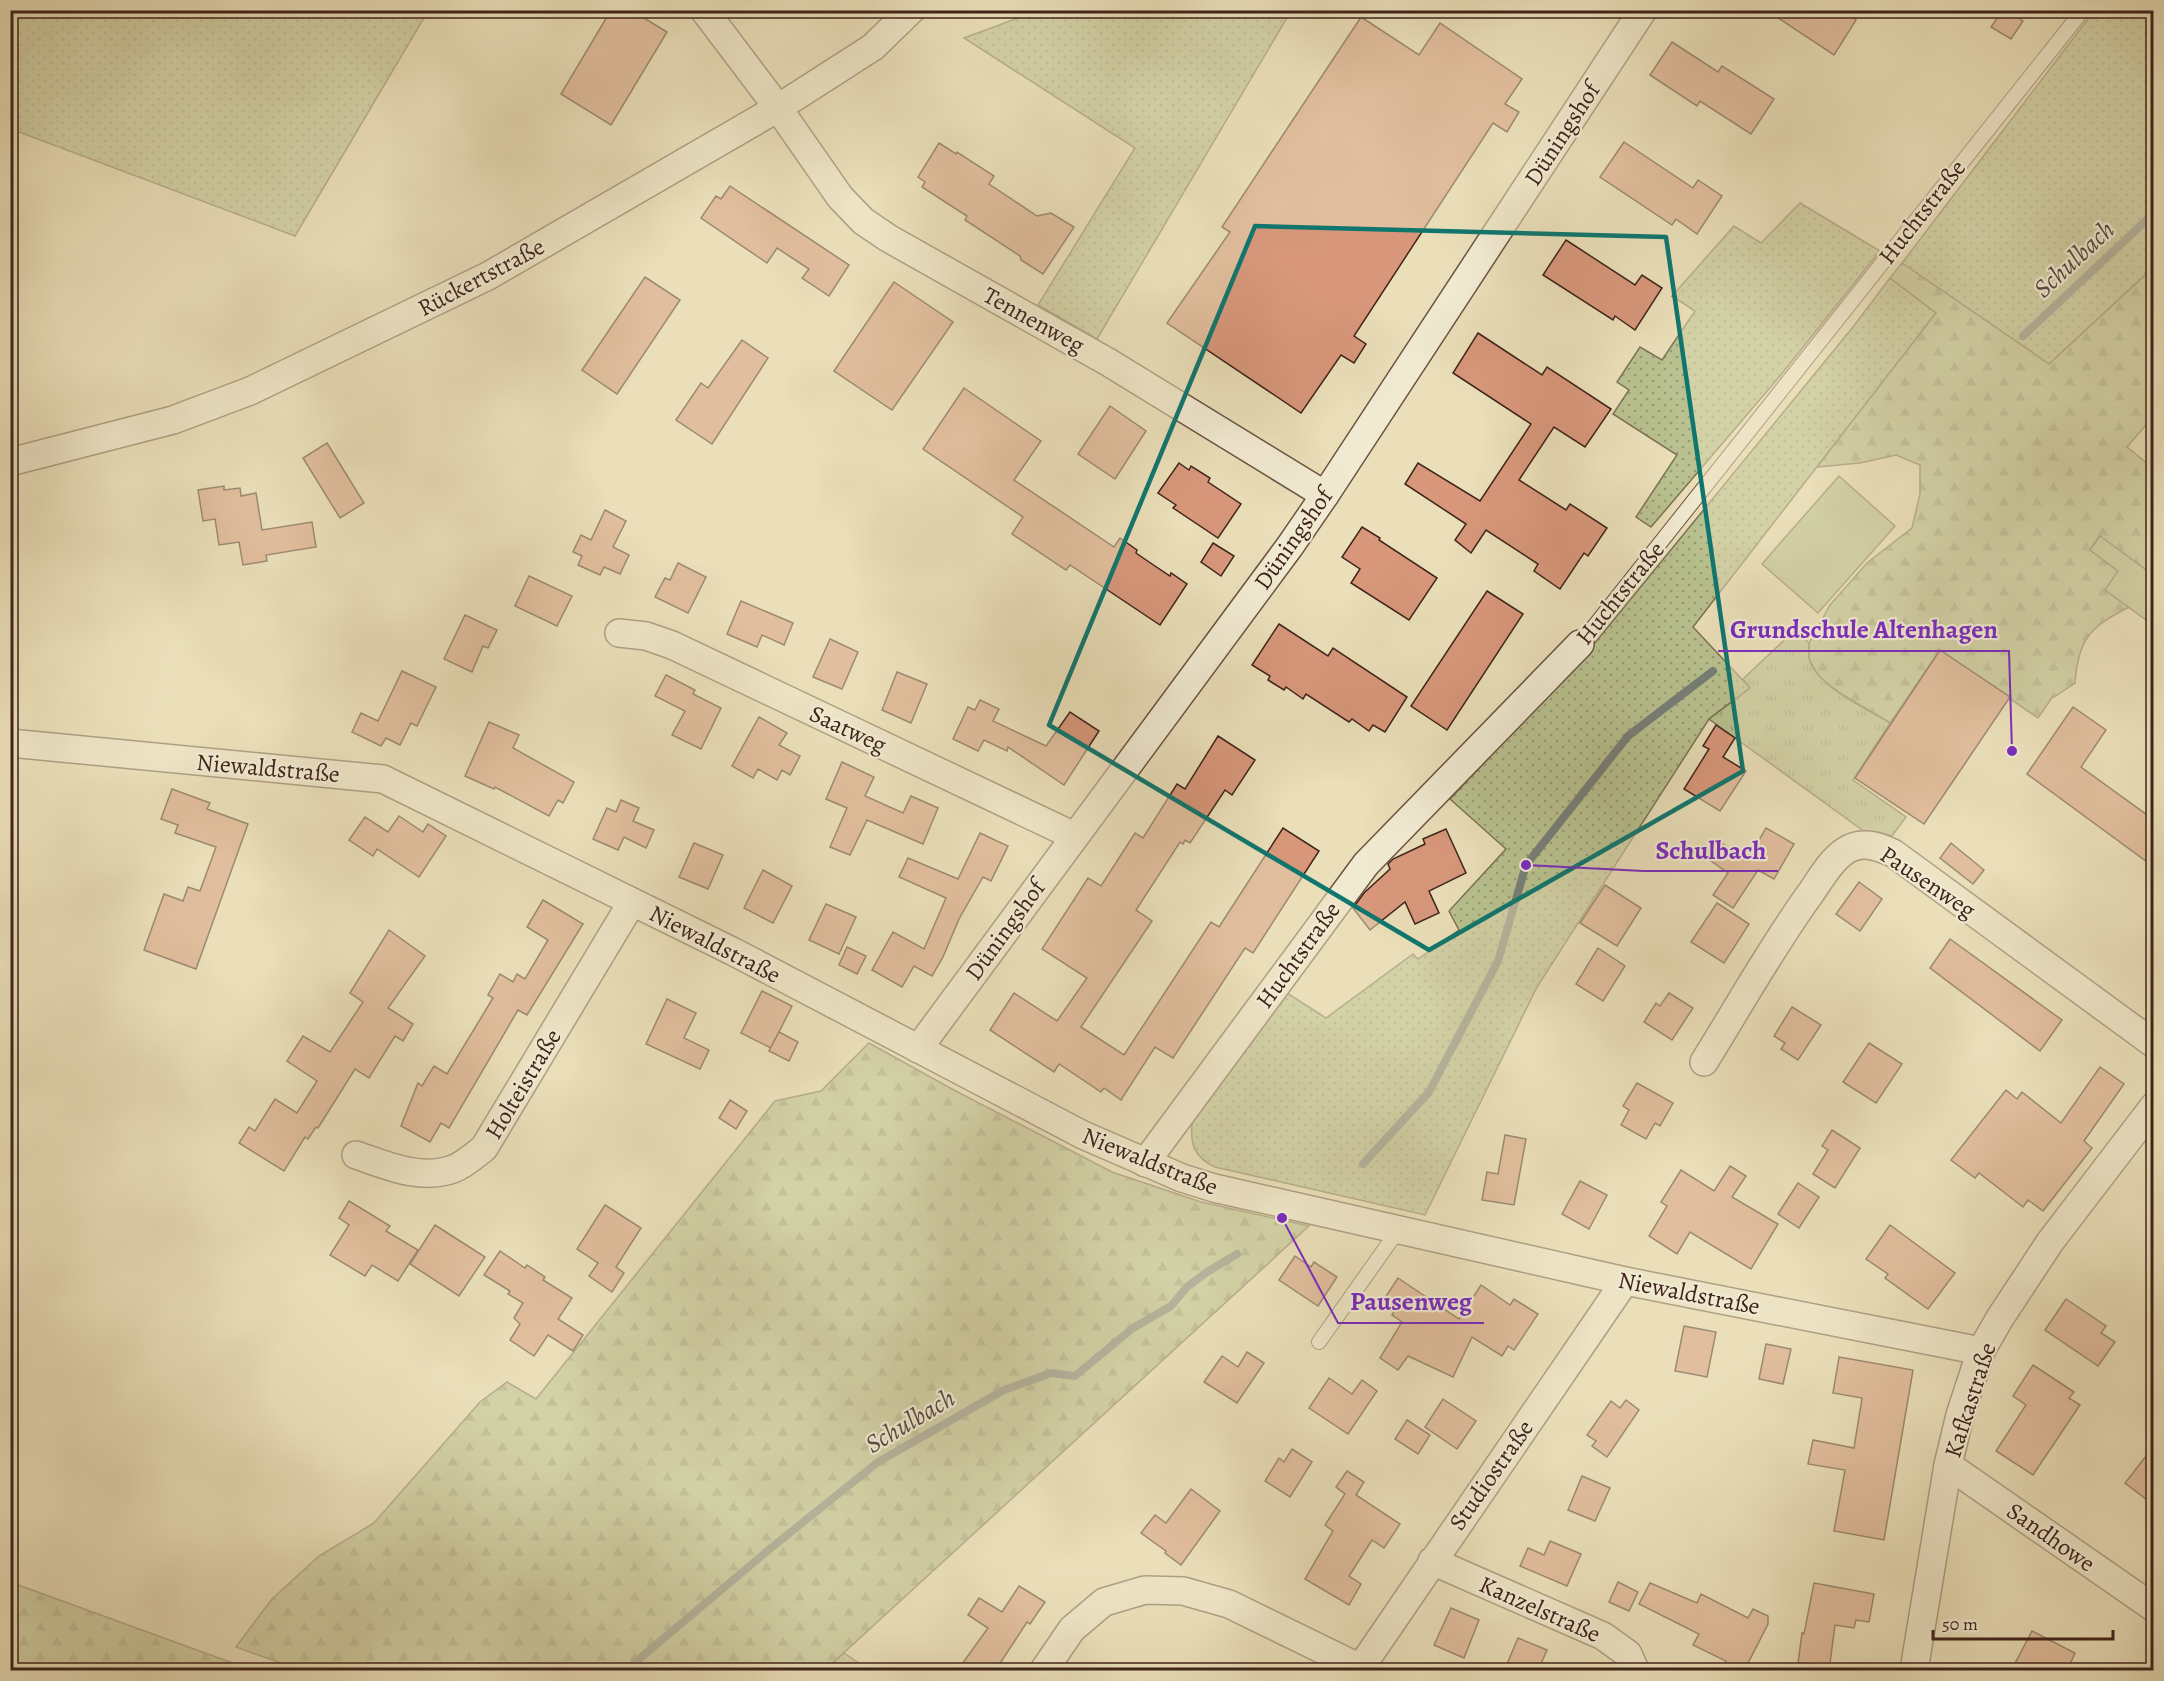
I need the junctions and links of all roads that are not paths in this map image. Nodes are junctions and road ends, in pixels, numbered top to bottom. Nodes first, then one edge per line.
1 (704, 10) edge
2 (911, 10) edge
3 (1643, 10) edge
4 (2083, 10) edge
5 (778, 108) junction
6 (10, 462) edge
7 (1325, 495) junction
8 (619, 633) dead end
9 (1580, 644) joint
10 (10, 743) edge
11 (1074, 836) junction
12 (632, 902) junction
13 (2154, 1044) edge
14 (918, 1049) junction
15 (1704, 1062) dead end
16 (2154, 1106) edge
17 (356, 1155) dead end
18 (1145, 1163) junction
19 (1399, 1229) junction
20 (1625, 1281) junction
21 (1319, 1342) dead end
22 (1981, 1351) junction
23 (1948, 1466) junction
24 (1432, 1561) junction
25 (2154, 1608) edge
26 (1359, 1669) edge
27 (1044, 1671) edge
28 (1635, 1671) edge
29 (1914, 1671) edge

1 - 5 street, Tennenweg
2 - 5 street, Rückertstraße
3 - 7 street, Düningshof
4 - 9 lane, Huchtstraße
5 - 6 street, Rückertstraße
5 - 7 street, Tennenweg
7 - 11 street, Düningshof
8 - 11 street, Saatweg
9 - 18 street, Huchtstraße
10 - 12 street, Niewaldstraße
11 - 14 street, Düningshof
12 - 14 street, Niewaldstraße
12 - 17 street, Holteistraße
13 - 15 street, Pausenweg
14 - 18 street, Niewaldstraße
16 - 22 street, Kafkastraße
18 - 19 street, Niewaldstraße
19 - 20 street, Niewaldstraße
19 - 21 lane
20 - 22 street, Niewaldstraße
20 - 24 street, Studiostraße
22 - 23 street, Kafkastraße
23 - 25 street, Sandhowe
23 - 29 street, Kafkastraße
24 - 26 street, Studiostraße
24 - 28 street, Kanzelstraße
26 - 27 street

